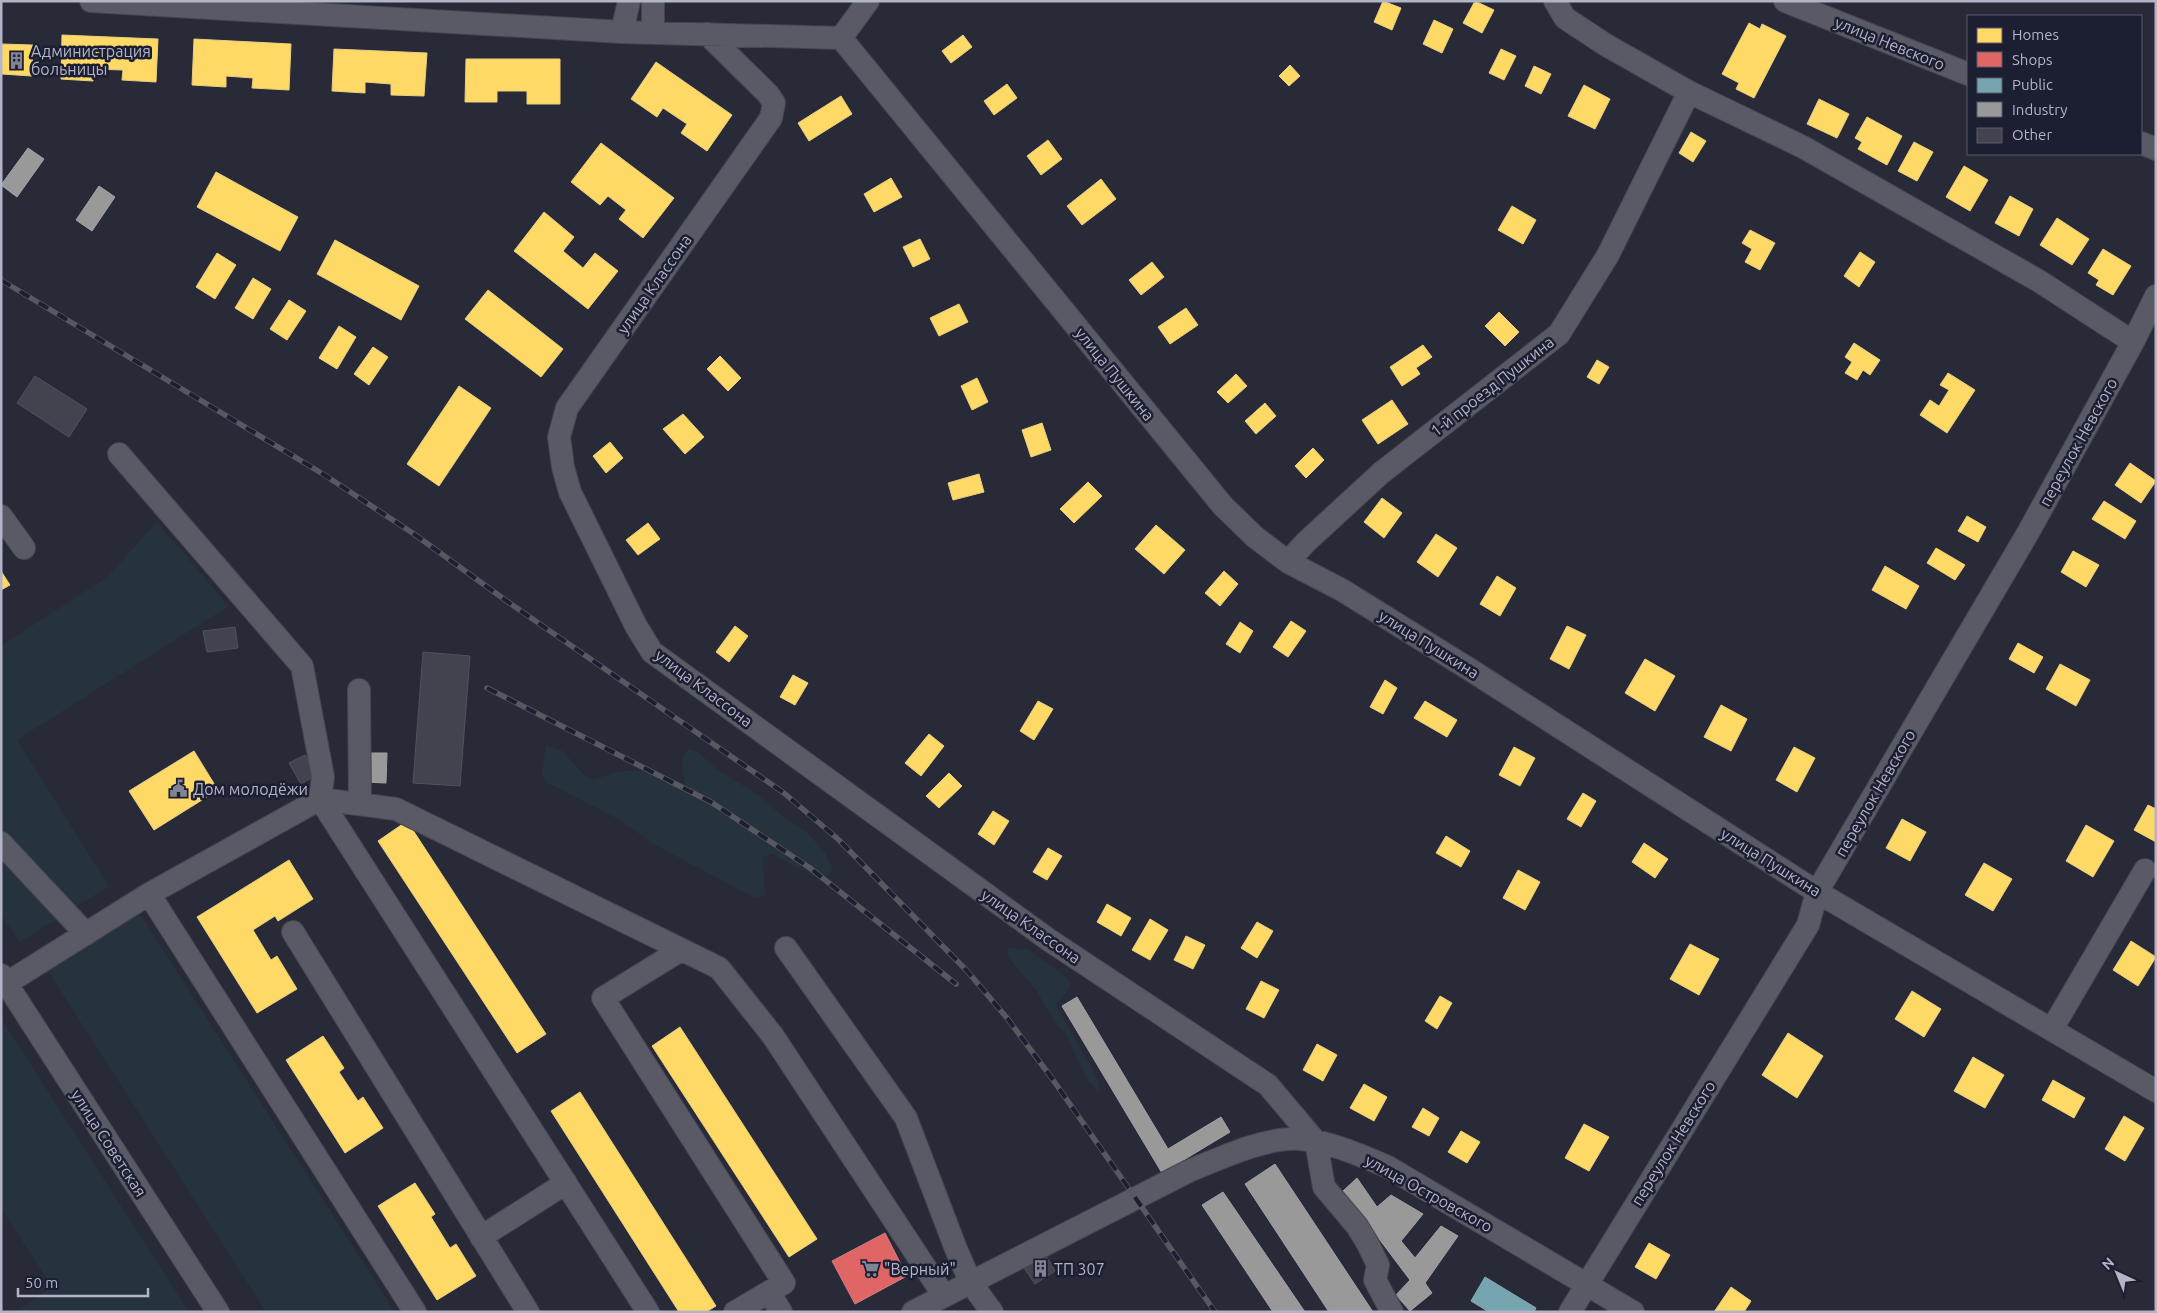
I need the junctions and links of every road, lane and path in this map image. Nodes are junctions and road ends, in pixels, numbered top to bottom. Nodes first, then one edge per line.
1 (92, 1) edge
2 (629, 1) edge
3 (653, 1) edge
4 (868, 1) edge
5 (1555, 1) edge
6 (1785, 1) edge
7 (622, 32) junction
8 (653, 32) junction
9 (707, 34) junction
10 (841, 38) junction
11 (1967, 74) edge
12 (1688, 92) junction
13 (2142, 143) edge
14 (2156, 149) edge
15 (2156, 296) edge
16 (2133, 342) junction
17 (119, 454) dead end
18 (1, 516) edge
19 (24, 548) dead end
20 (1288, 562) junction
21 (359, 690) dead end
22 (320, 799) junction
23 (360, 804) junction
24 (1, 843) edge
25 (2145, 870) dead end
26 (1817, 892) junction
27 (149, 894) junction
28 (293, 932) dead end
29 (86, 934) junction
30 (786, 948) dead end
31 (681, 950) junction
32 (4, 979) edge
33 (2052, 1029) junction
34 (2156, 1091) edge
35 (1316, 1142) junction
36 (566, 1183) junction
37 (481, 1237) junction
38 (971, 1283) junction
39 (1586, 1284) junction
40 (769, 1292) junction
41 (944, 1296) junction
42 (218, 1312) edge
43 (415, 1312) edge
44 (528, 1312) edge
45 (648, 1312) edge
46 (735, 1312) edge
47 (781, 1312) edge
48 (913, 1312) edge
49 (992, 1312) edge
50 (1392, 1312) edge
51 (1570, 1312) edge
52 (1633, 1312) edge

1 - 7 street
2 - 7 street
3 - 8 street
4 - 10 street
5 - 12 street
6 - 11 street, улица Невского
7 - 8 street
8 - 9 street
9 - 10 street
9 - 35 street, улица Классона
10 - 20 street, улица Пушкина
12 - 16 street
12 - 20 street, 1-й проезд Пушкина
13 - 14 street
15 - 16 street, переулок Невского
16 - 26 street, переулок Невского
17 - 22 street
18 - 19 street
20 - 26 street, улица Пушкина
21 - 23 street
22 - 23 street
22 - 27 street
22 - 36 street
23 - 31 street
24 - 29 street
25 - 33 street
26 - 33 street, улица Пушкина
26 - 39 street, переулок Невского
27 - 29 street
27 - 43 street
28 - 37 street
29 - 32 street
30 - 38 street
31 - 40 street
31 - 41 street
32 - 42 street, улица Советская
33 - 34 street, улица Пушкина
35 - 38 street, улица Островского
35 - 39 street, улица Островского
35 - 50 street
36 - 37 street
36 - 45 street
37 - 44 street
38 - 41 street, улица Островского
38 - 49 street
39 - 51 street, переулок Невского
39 - 52 street, улица Островского
40 - 46 street
40 - 47 street
41 - 48 street, улица Островского

